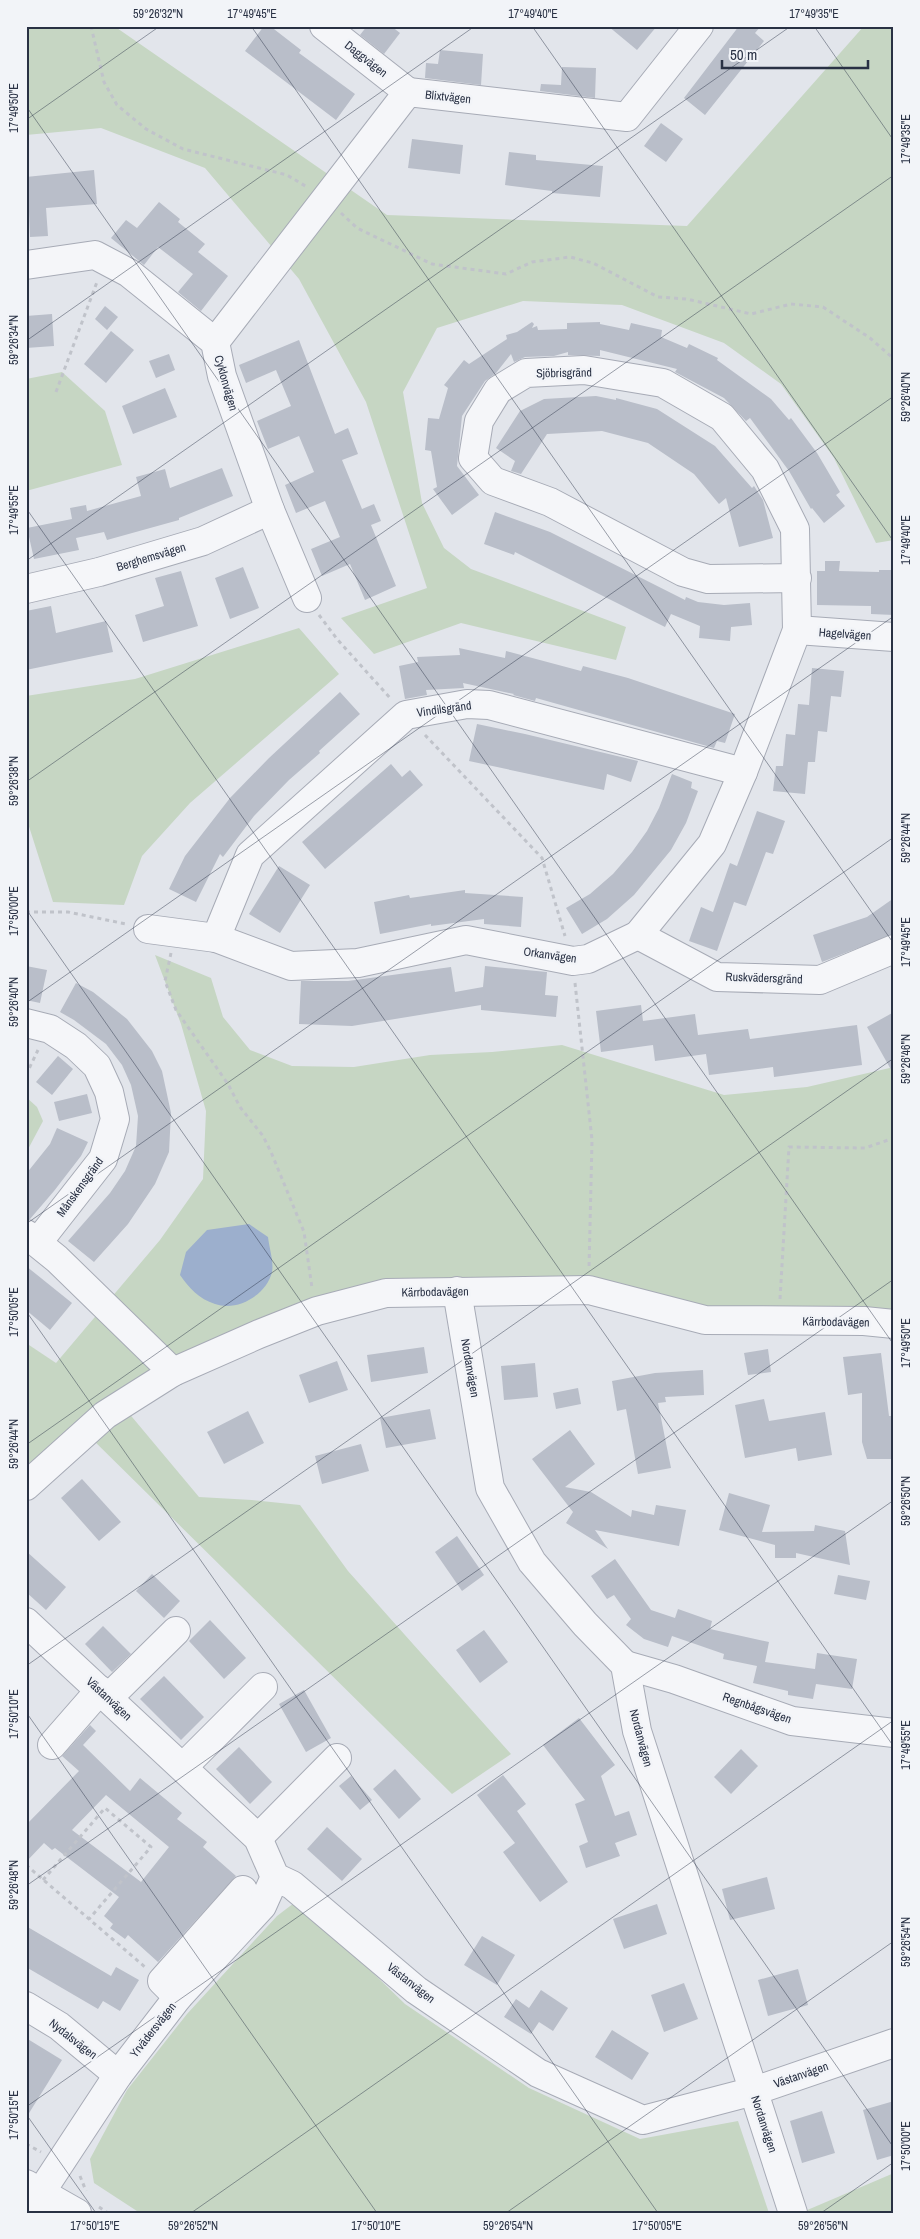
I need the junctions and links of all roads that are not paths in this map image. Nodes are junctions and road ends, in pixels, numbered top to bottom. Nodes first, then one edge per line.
1 (324, 26) edge
2 (699, 26) edge
3 (408, 92) junction
4 (26, 265) edge
5 (215, 342) junction
6 (270, 510) junction
7 (797, 578) junction
8 (26, 589) edge
9 (307, 598) road end
10 (797, 630) junction
11 (894, 637) edge
12 (743, 772) junction
13 (161, 930) road end
14 (638, 935) junction
15 (216, 938) junction
16 (894, 949) edge
17 (26, 1023) edge
18 (32, 1238) edge
19 (457, 1291) junction
20 (894, 1324) edge
21 (173, 1372) junction
22 (26, 1486) edge
23 (26, 1622) edge
24 (176, 1631) dead end
25 (625, 1665) junction
26 (263, 1687) dead end
27 (104, 1694) junction
28 (894, 1733) edge
29 (52, 1745) dead end
30 (337, 1758) dead end
31 (183, 1767) junction
32 (258, 1838) junction
33 (275, 1877) junction
34 (243, 1890) dead end
35 (170, 1989) junction
36 (26, 2006) edge
37 (894, 2043) edge
38 (118, 2075) junction
39 (754, 2091) junction
40 (34, 2196) edge
41 (77, 2213) edge
42 (793, 2213) edge

1 - 3 street, Daggvägen
2 - 3 street, Blixtvägen
3 - 5 street, Blixtvägen
4 - 5 street, Cyklonvägen
5 - 6 street, Cyklonvägen
6 - 8 street, Berghemsvägen
6 - 9 street, Cyklonvägen
7 - 7 street, Sjöbrisgränd
7 - 10 street, Sjöbrisgränd
10 - 11 street, Hagelvägen
10 - 12 street, Orkanvägen
12 - 14 street, Orkanvägen
12 - 15 street, Vindilsgränd
13 - 15 street, Orkanvägen
14 - 15 street, Orkanvägen
14 - 16 street, Ruskvädersgränd
17 - 18 street, Månskensgränd
18 - 21 street
19 - 20 street, Kärrbodavägen
19 - 21 street, Kärrbodavägen
19 - 25 street, Nordanvägen
21 - 22 street, Kärrbodavägen
23 - 27 street, Västanvägen
24 - 27 street
25 - 28 street, Regnbågsvägen
25 - 39 street, Nordanvägen
26 - 31 street
27 - 29 street
27 - 31 street, Västanvägen
30 - 32 street
31 - 32 street, Västanvägen
32 - 33 street, Västanvägen
33 - 35 street, Yrvädersvägen
33 - 39 street, Västanvägen
34 - 35 street
35 - 38 street, Yrvädersvägen
36 - 38 street, Nydalsvägen
37 - 39 street, Västanvägen
38 - 40 street, Yrvädersvägen
39 - 42 street, Nordanvägen
40 - 41 street

